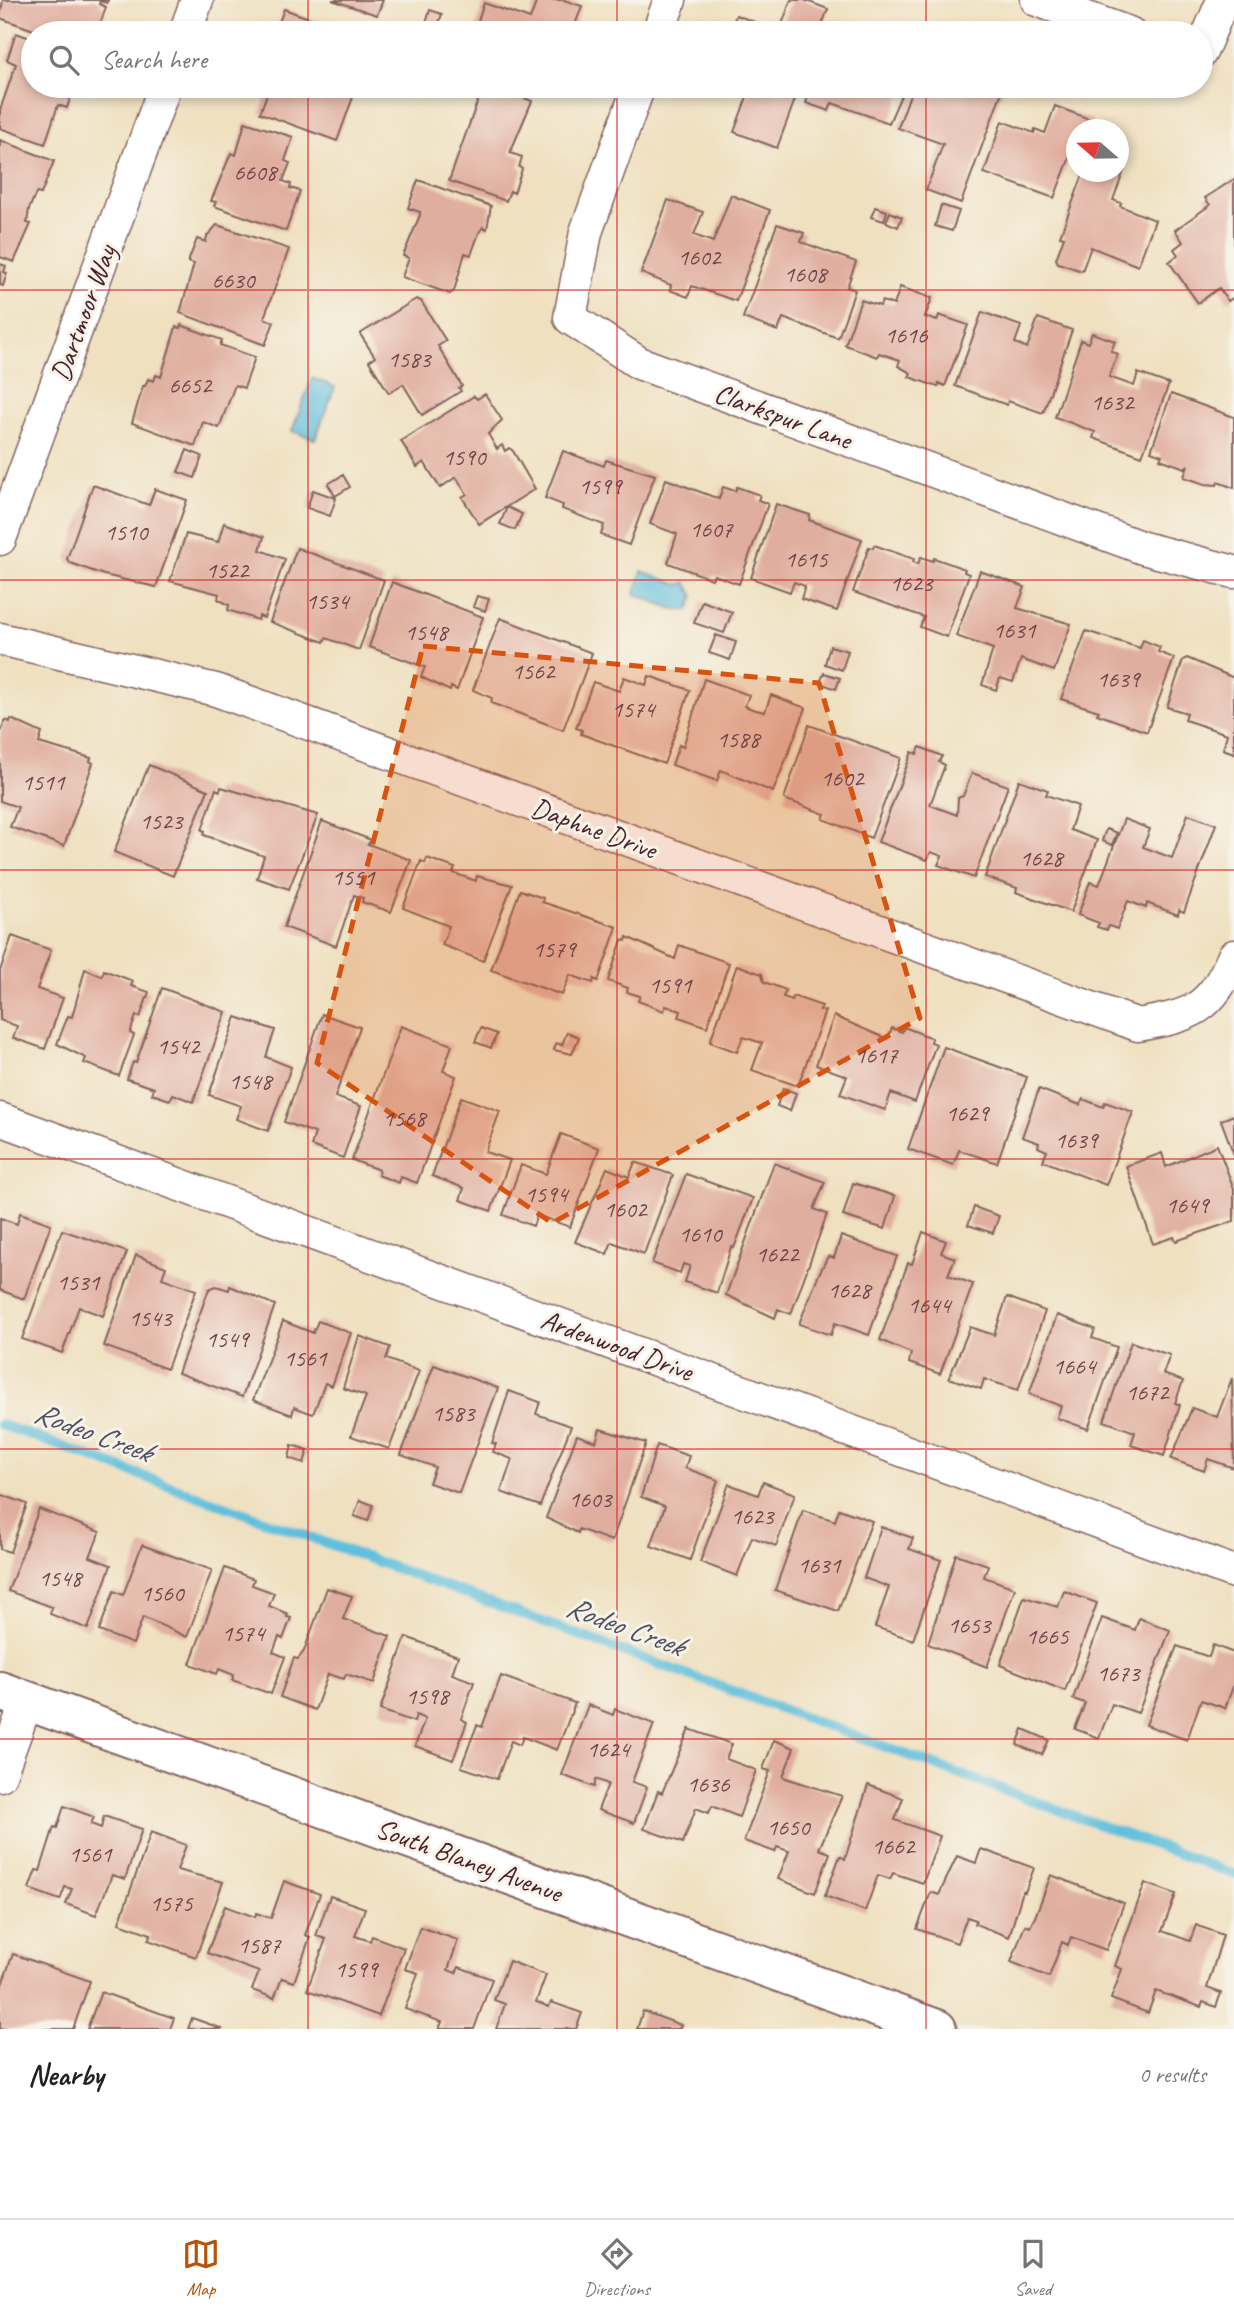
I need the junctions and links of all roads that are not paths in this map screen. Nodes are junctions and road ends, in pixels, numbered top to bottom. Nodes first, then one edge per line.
1 (197, 0) edge
2 (670, 0) edge
3 (1037, 0) edge
4 (1223, 0) edge
5 (189, 21) edge
6 (662, 21) edge
7 (1096, 21) edge
8 (1213, 24) edge
9 (162, 98) edge
10 (635, 98) edge
11 (0, 540) edge
12 (1234, 572) edge
13 (0, 639) edge
14 (1234, 956) edge
15 (0, 1119) edge
16 (1234, 1572) edge
17 (13, 1696) edge
18 (0, 1774) edge
19 (937, 2029) edge

1 - 5 street
2 - 6 street
3 - 7 street
4 - 8 street
9 - 11 street, Dartmoor Way
10 - 12 street, Clarkspur Lane
13 - 14 street, Daphne Drive
15 - 16 street, Ardenwood Drive
17 - 18 street
17 - 19 street, South Blaney Avenue

